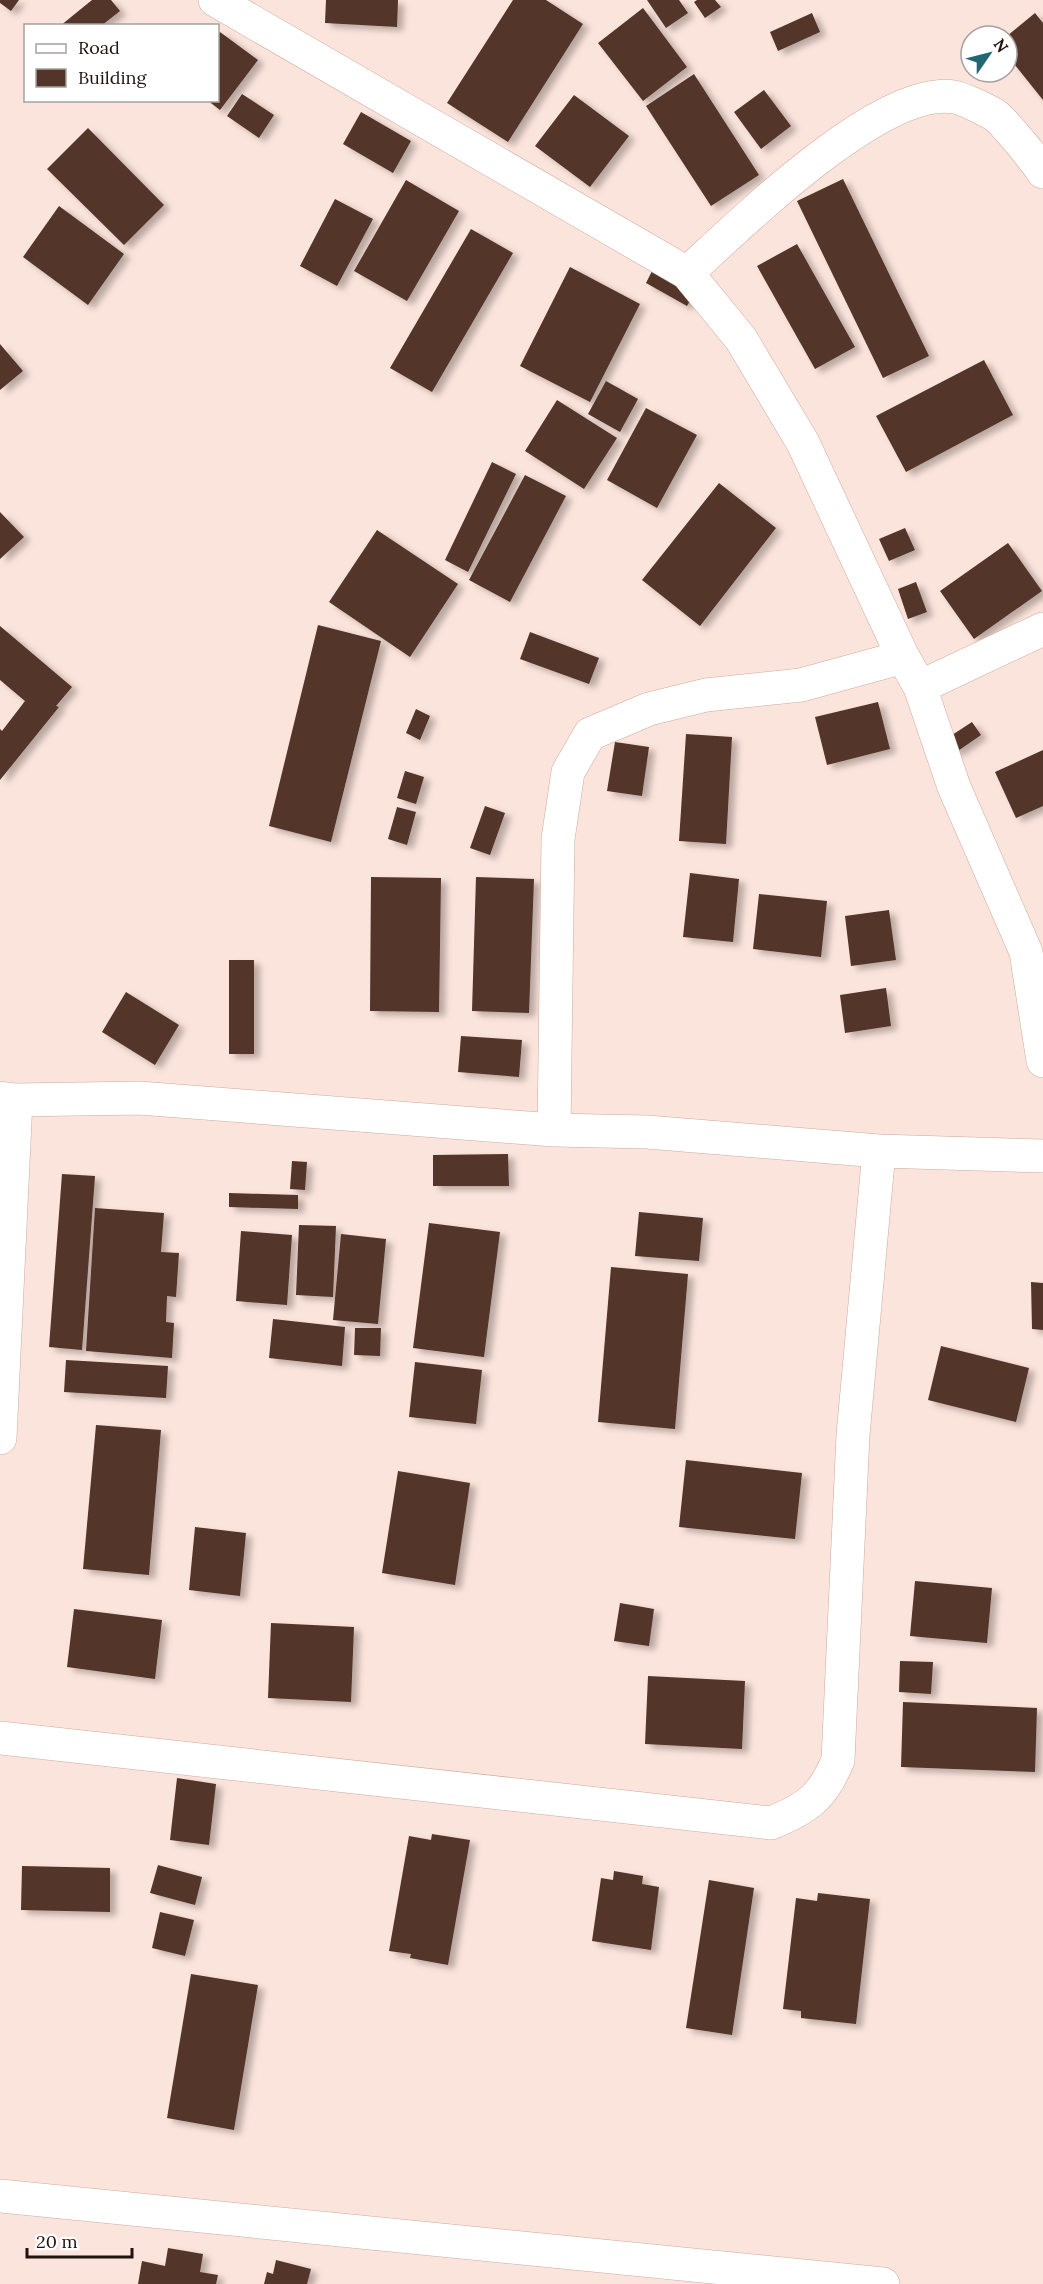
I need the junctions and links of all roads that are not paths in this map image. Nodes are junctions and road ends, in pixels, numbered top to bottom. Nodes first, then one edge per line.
1 (214, 0) edge
2 (1043, 172) edge
3 (687, 273) junction
4 (1043, 629) edge
5 (903, 657) junction
6 (920, 687) junction
7 (1043, 1061) edge
8 (8, 1099) edge
9 (554, 1130) junction
10 (879, 1151) junction
11 (1043, 1156) edge
12 (0, 1438) edge
13 (0, 1738) edge
14 (0, 2196) edge
15 (883, 2284) edge

1 - 3 street
2 - 3 street
3 - 5 street
4 - 6 street
5 - 6 street
5 - 9 street
6 - 7 street
8 - 9 street
8 - 12 street
9 - 10 street
10 - 11 street
10 - 13 street
14 - 15 street

